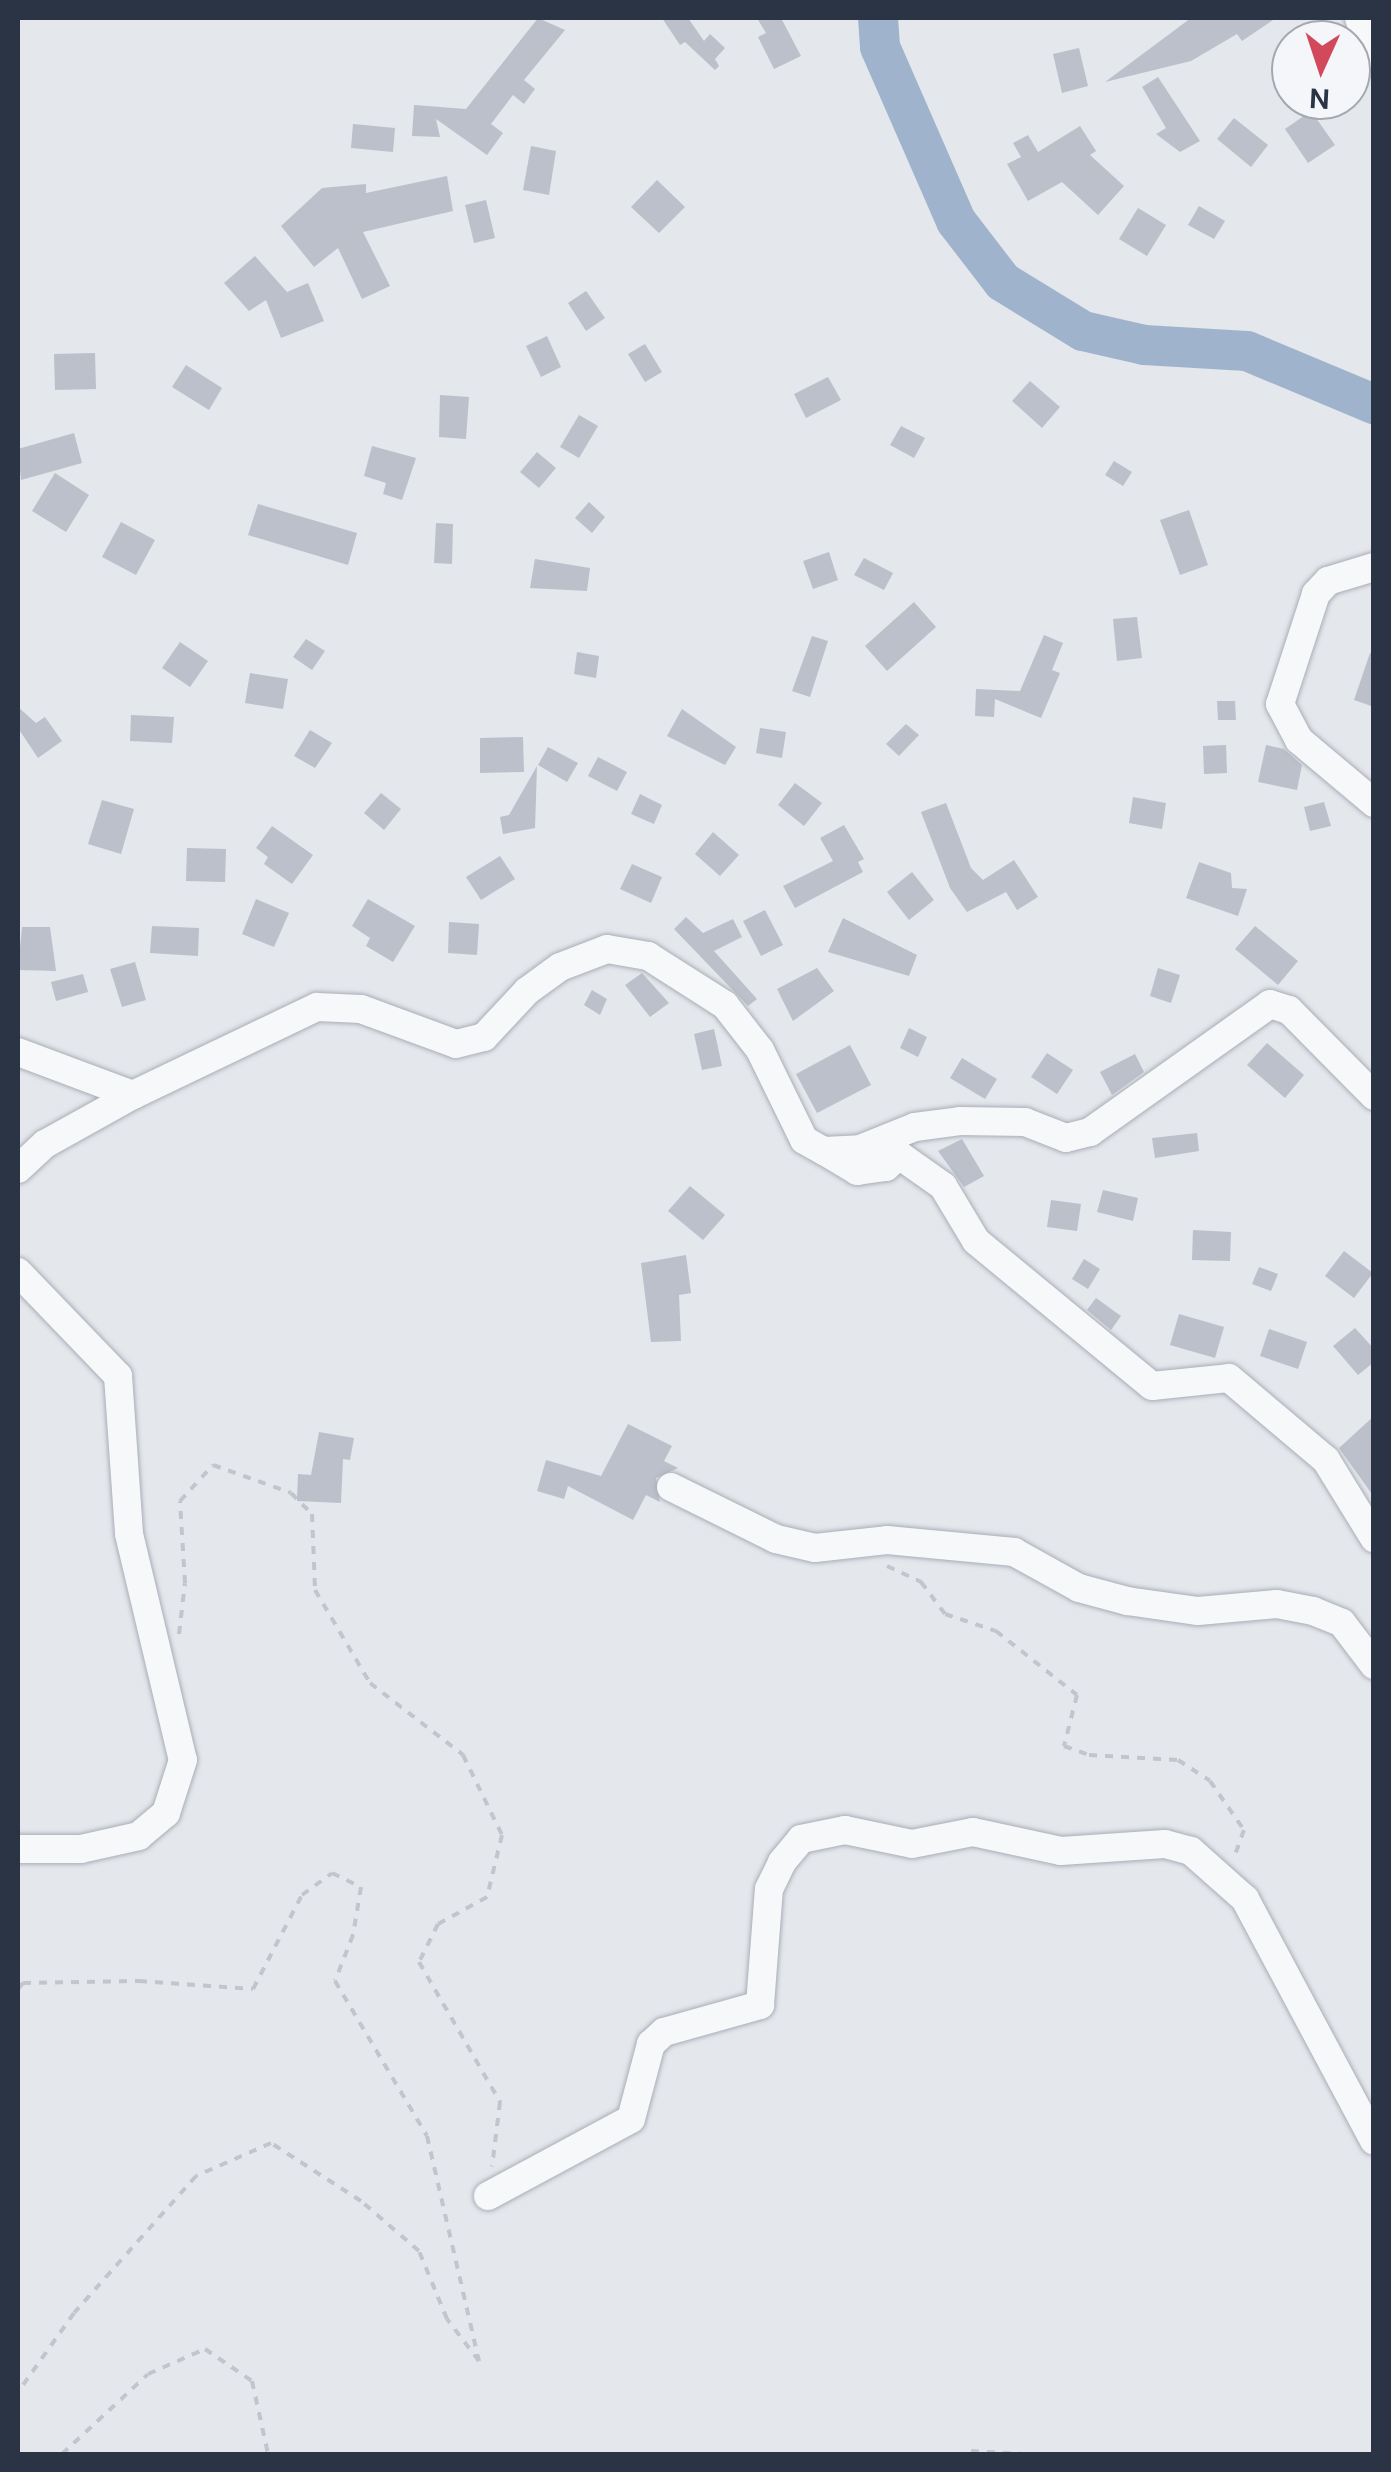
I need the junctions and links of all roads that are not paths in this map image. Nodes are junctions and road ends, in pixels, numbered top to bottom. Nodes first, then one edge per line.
1 (1358, 18) edge
2 (1374, 61) edge
3 (1374, 567) edge
4 (1374, 803) edge
5 (18, 1052) edge
6 (134, 1094) junction
7 (1374, 1096) edge
8 (824, 1151) junction
9 (18, 1169) edge
10 (18, 1272) edge
11 (671, 1487) dead end
12 (1374, 1538) edge
13 (1374, 1665) edge
14 (18, 1849) edge
15 (1374, 2141) edge
16 (488, 2196) road end

1 - 2 street
3 - 4 street
5 - 6 street
6 - 8 street
6 - 9 street
7 - 8 street
8 - 12 street
10 - 14 street
11 - 13 street
15 - 16 street

